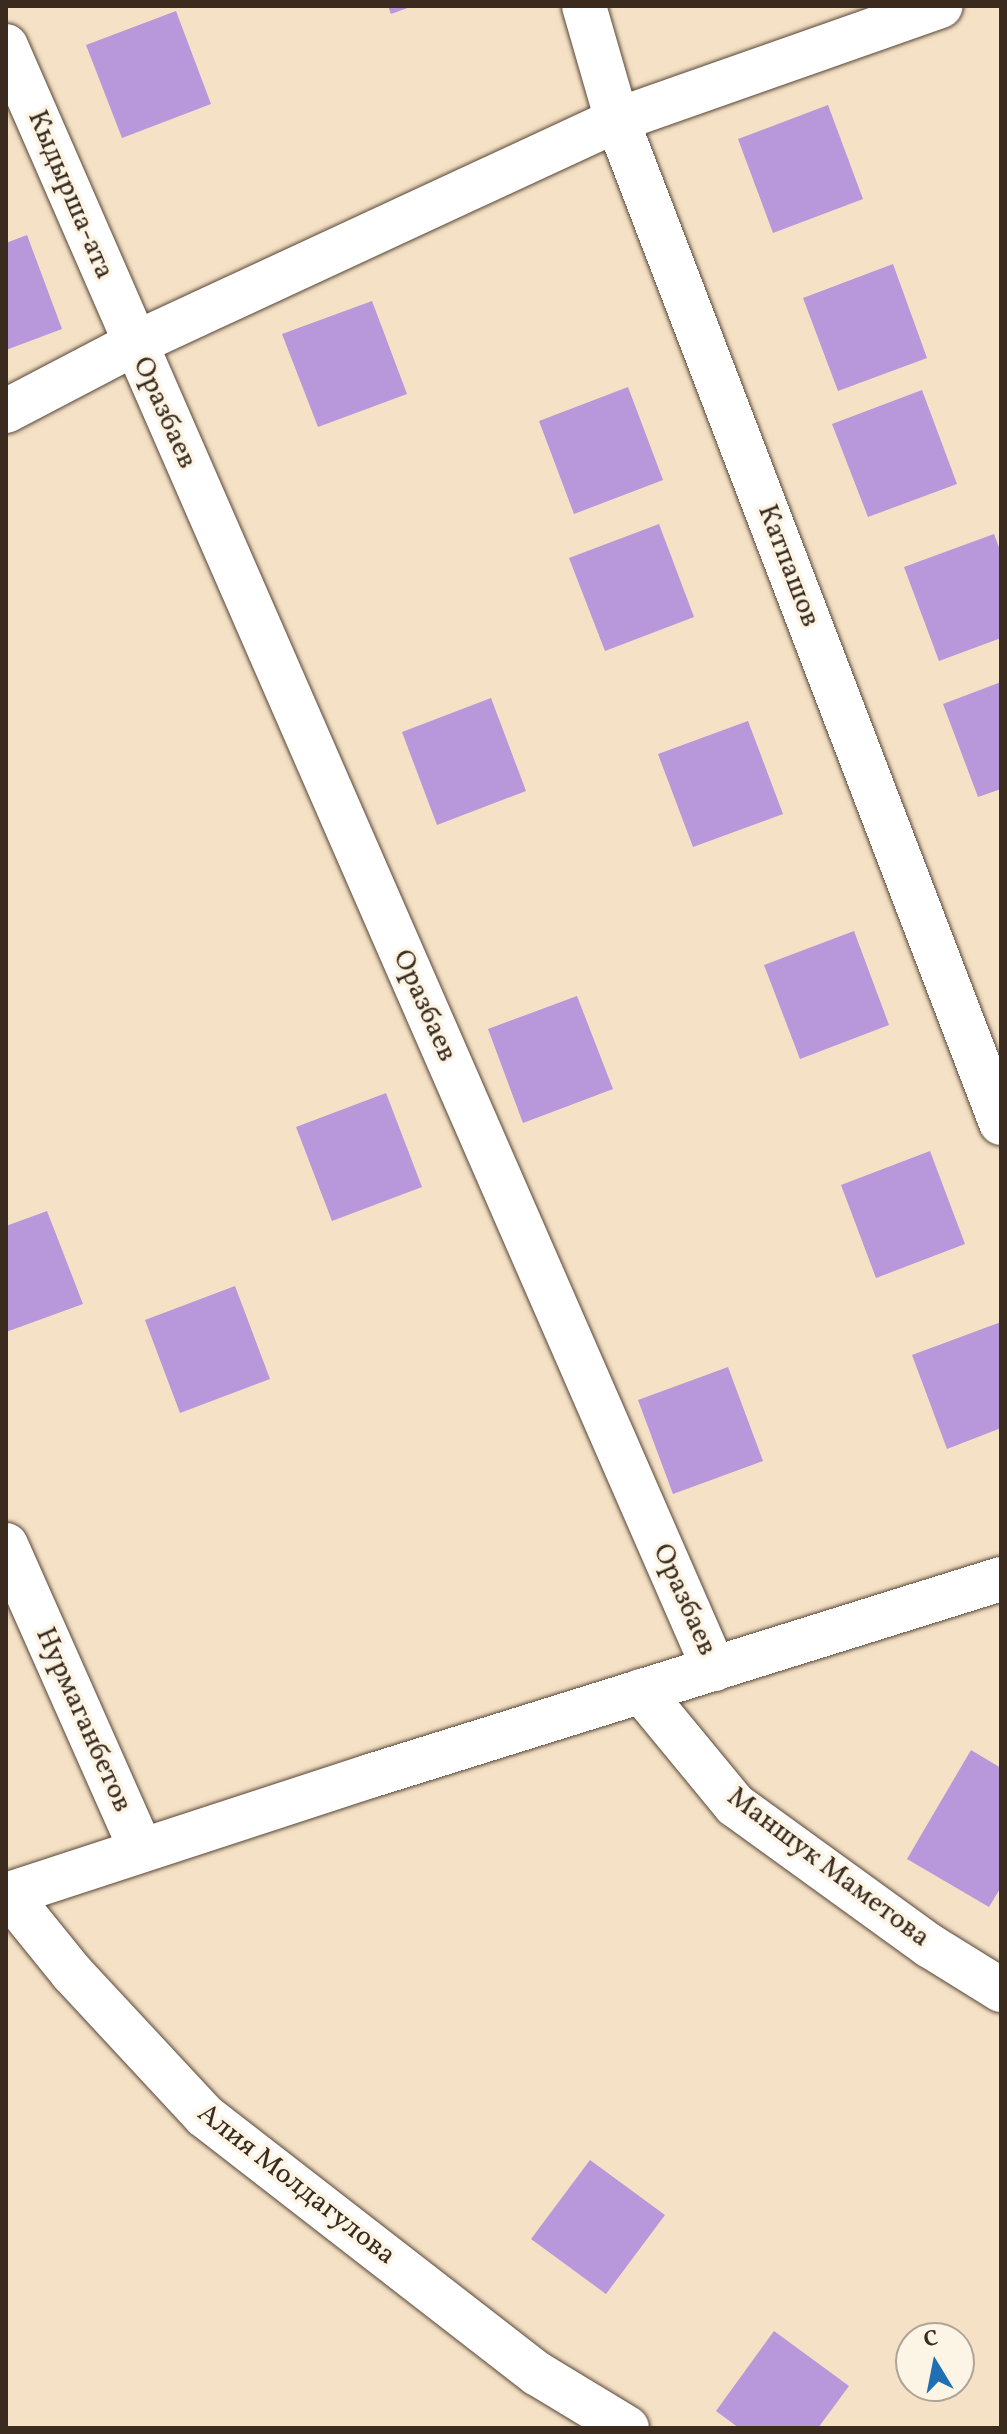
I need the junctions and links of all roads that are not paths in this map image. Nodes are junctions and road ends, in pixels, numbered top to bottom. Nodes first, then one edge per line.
1 (584, 6) edge
2 (941, 6) edge
3 (6, 46) edge
4 (617, 120) junction
5 (134, 344) junction
6 (6, 411) edge
7 (1001, 1123) edge
8 (6, 1545) edge
9 (1001, 1579) edge
10 (714, 1669) junction
11 (641, 1691) junction
12 (141, 1850) junction
13 (7, 1895) edge
14 (1001, 1990) edge
15 (627, 2428) edge

1 - 4 street, Катпашов
2 - 4 street
3 - 5 street, Кыдырша-ата
4 - 5 street
4 - 7 street, Катпашов
5 - 6 street
5 - 10 street, Оразбаев
8 - 12 street, Нурмаганбетов
9 - 10 street
10 - 11 street
11 - 12 street
11 - 14 street, Маншук Маметова
12 - 13 street
13 - 15 street, Алия Молдагулова

